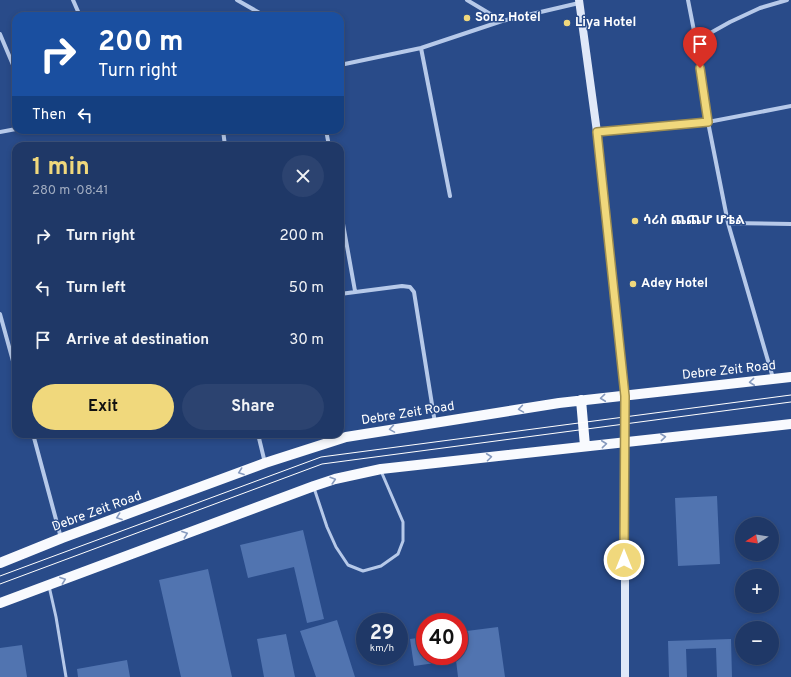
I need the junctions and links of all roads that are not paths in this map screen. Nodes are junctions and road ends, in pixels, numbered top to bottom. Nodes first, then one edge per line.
1 (73, 0) edge
2 (237, 0) edge
3 (467, 0) edge
4 (688, 0) edge
5 (787, 0) edge
6 (579, 1) edge
7 (78, 12) edge
8 (259, 12) edge
9 (502, 20) junction
10 (0, 34) edge
11 (696, 42) junction
12 (421, 48) junction
13 (12, 62) edge
14 (344, 64) edge
15 (791, 106) edge
16 (708, 122) junction
17 (12, 130) edge
18 (0, 132) edge
19 (597, 132) junction
20 (450, 196) dead end
21 (728, 223) junction
22 (791, 224) edge
23 (344, 229) edge
24 (355, 291) junction
25 (344, 293) edge
26 (0, 314) edge
27 (12, 358) edge
28 (791, 377) edge
29 (773, 380) junction
30 (625, 396) junction
31 (581, 400) junction
32 (435, 423) junction
33 (791, 424) edge
34 (344, 437) edge
35 (34, 438) edge
36 (259, 438) edge
37 (340, 438) edge
38 (624, 442) junction
39 (585, 446) junction
40 (265, 463) junction
41 (381, 469) junction
42 (314, 486) junction
43 (62, 538) junction
44 (0, 563) edge
45 (48, 585) junction
46 (0, 603) edge
47 (66, 677) edge
48 (625, 677) edge

1 - 7 street
2 - 8 street
3 - 9 street
4 - 11 street
5 - 11 street
6 - 9 street
6 - 19 main road
9 - 12 street
10 - 13 street
11 - 16 street
12 - 14 street
12 - 20 street
15 - 16 street
16 - 19 street
16 - 21 street
17 - 18 street
19 - 30 main road
21 - 22 street
21 - 29 street
23 - 24 street
24 - 25 street
24 - 32 street
26 - 27 street
28 - 29 main road, Debre Zeit Road
29 -> 30 main road, Debre Zeit Road
30 -> 31 main road, Debre Zeit Road
30 - 38 main road
31 -> 32 main road, Debre Zeit Road
31 - 39 main road
32 -> 34 main road, Debre Zeit Road
38 -> 33 main road
35 - 43 street
36 - 40 street
37 -> 40 main road, Debre Zeit Road
39 -> 38 main road
38 - 48 main road
41 -> 39 main road
40 -> 43 main road, Debre Zeit Road
42 -> 41 main road
41 - 42 lane
45 -> 42 main road
43 - 44 main road, Debre Zeit Road
45 - 46 main road
45 - 47 lane

